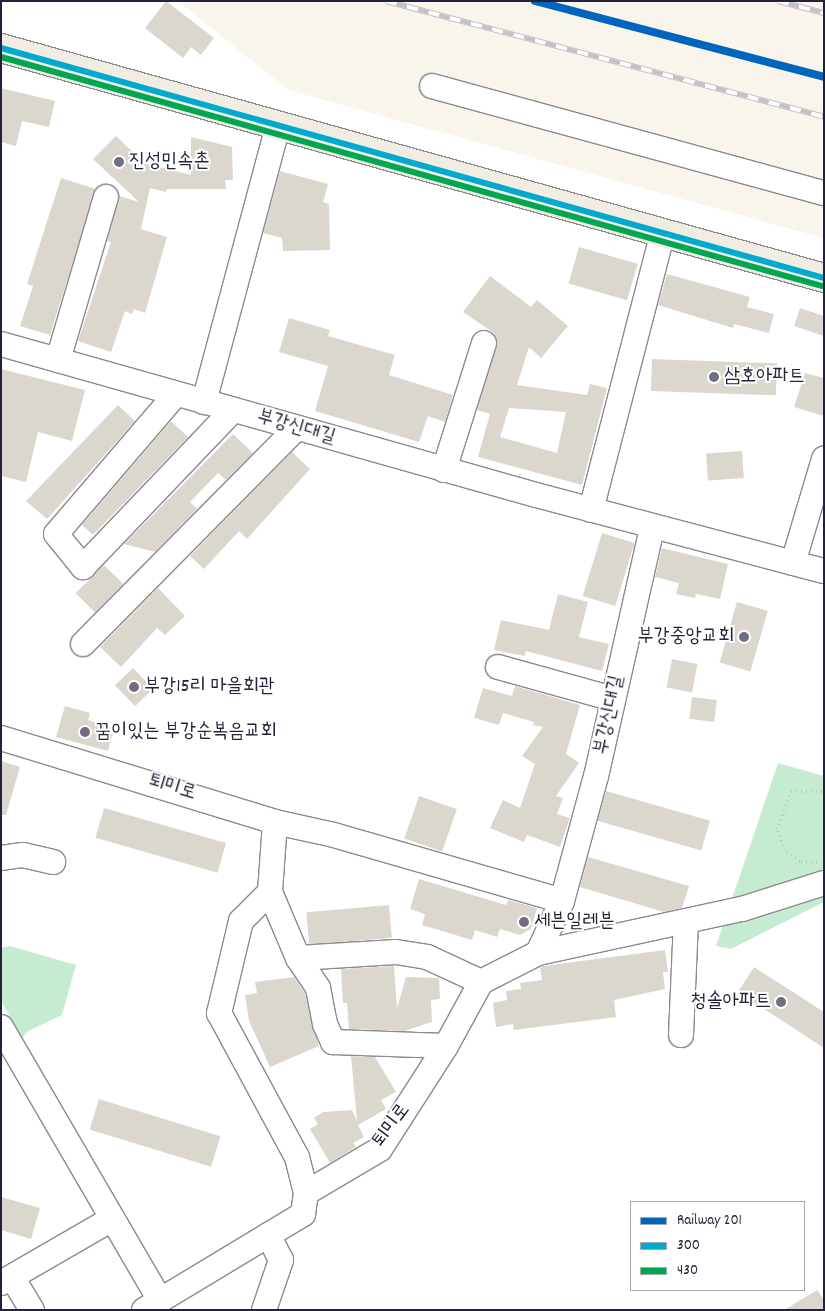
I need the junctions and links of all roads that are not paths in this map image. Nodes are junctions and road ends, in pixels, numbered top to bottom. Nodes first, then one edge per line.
1 (1, 48) edge
2 (432, 86) dead end
3 (278, 125) junction
4 (824, 193) edge
5 (106, 196) dead end
6 (664, 232) junction
7 (824, 278) edge
8 (484, 343) dead end
9 (1, 344) edge
10 (58, 360) junction
11 (176, 394) junction
12 (204, 402) junction
13 (233, 410) junction
14 (297, 428) junction
15 (824, 459) edge
16 (444, 470) junction
17 (591, 510) junction
18 (652, 528) junction
19 (793, 563) junction
20 (824, 572) edge
21 (83, 644) dead end
22 (498, 667) dead end
23 (613, 699) junction
24 (1, 738) edge
25 (275, 822) junction
26 (1, 858) edge
27 (53, 862) dead end
28 (824, 883) edge
29 (270, 892) junction
30 (562, 901) junction
31 (686, 922) junction
32 (538, 953) junction
33 (298, 958) junction
34 (481, 982) junction
35 (1, 1027) edge
36 (681, 1035) dead end
37 (446, 1046) junction
38 (306, 1193) junction
39 (112, 1219) junction
40 (268, 1235) junction
41 (7, 1280) edge
42 (152, 1305) edge
43 (32, 1310) edge
44 (264, 1310) edge

1 - 3 main road
2 - 4 street
3 - 6 main road
3 - 12 street
5 - 10 street
6 - 7 main road
6 - 17 street
8 - 16 street
9 - 10 street, 부강신대길
10 - 11 street, 부강신대길
11 - 12 street, 부강신대길
11 - 13 street
12 - 13 street, 부강신대길
13 - 14 street, 부강신대길
14 - 16 street, 부강신대길
14 - 21 street
15 - 19 street
16 - 17 street, 부강신대길
17 - 18 street, 부강신대길
18 - 19 street, 부강신대길
18 - 23 street, 부강신대길
19 - 20 street, 부강신대길
22 - 23 street
23 - 30 street, 부강신대길
24 - 25 street, 퇴미로
25 - 29 street
25 - 30 street
26 - 27 street
28 - 31 street
29 - 33 street
29 - 38 street
30 - 32 street, 부강신대길
31 - 32 street
31 - 36 street
32 - 34 street
33 - 34 street
33 - 37 street
34 - 37 street, 퇴미로
35 - 39 street
37 - 38 street, 퇴미로
38 - 40 street
39 - 41 street
39 - 42 street
40 - 42 street
40 - 44 street
41 - 43 street

